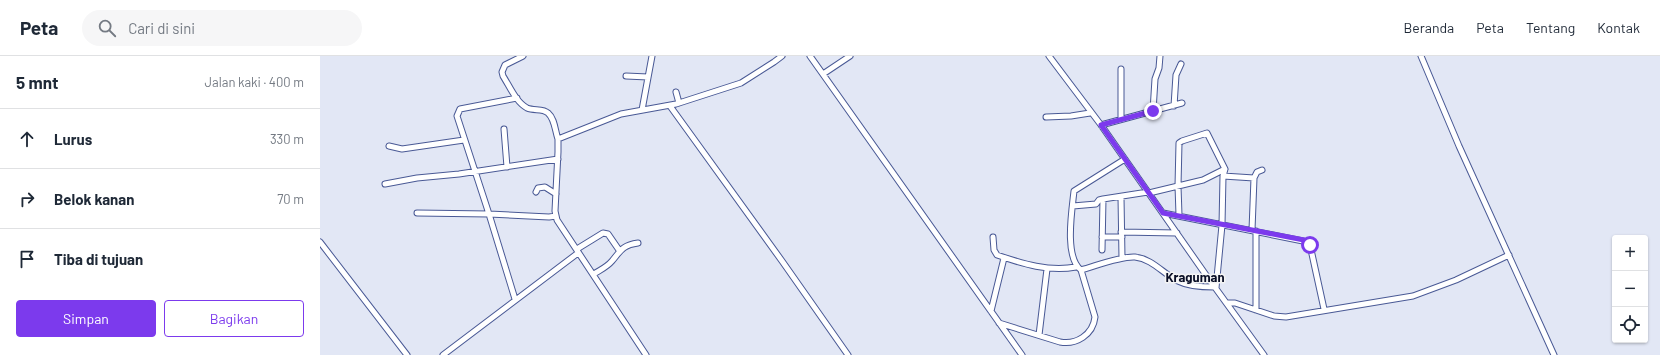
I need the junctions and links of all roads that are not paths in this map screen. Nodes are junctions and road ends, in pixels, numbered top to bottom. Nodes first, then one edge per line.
1 (523, 56) edge
2 (652, 56) edge
3 (782, 56) edge
4 (810, 56) edge
5 (850, 56) edge
6 (1049, 56) edge
7 (1160, 56) edge
8 (1420, 56) edge
9 (1181, 64) dead end
10 (1121, 70) dead end
11 (823, 74) junction
12 (626, 76) dead end
13 (648, 77) junction
14 (676, 92) dead end
15 (516, 98) junction
16 (679, 103) junction
17 (1182, 103) dead end
18 (670, 106) junction
19 (1174, 106) junction
20 (642, 110) junction
21 (1153, 111) junction
22 (1090, 113) junction
23 (1046, 117) dead end
24 (1121, 118) junction
25 (1101, 125) junction
26 (504, 129) dead end
27 (558, 139) junction
28 (464, 140) junction
29 (389, 146) dead end
30 (558, 159) junction
31 (1125, 159) junction
32 (507, 167) junction
33 (1225, 169) junction
34 (1262, 170) dead end
35 (474, 172) junction
36 (1223, 176) junction
37 (1254, 178) junction
38 (385, 184) dead end
39 (1178, 186) junction
40 (536, 192) dead end
41 (1149, 192) junction
42 (556, 194) junction
43 (1120, 197) junction
44 (1103, 199) junction
45 (1073, 206) junction
46 (417, 213) dead end
47 (1163, 213) junction
48 (489, 214) junction
49 (556, 216) junction
50 (1179, 216) junction
51 (1222, 225) junction
52 (1254, 230) junction
53 (1177, 233) junction
54 (1122, 234) junction
55 (993, 237) dead end
56 (1102, 237) junction
57 (320, 242) edge
58 (638, 242) dead end
59 (619, 250) junction
60 (1102, 250) dead end
61 (578, 251) junction
62 (1509, 255) junction
63 (1004, 258) junction
64 (1122, 258) junction
65 (1078, 268) junction
66 (1047, 269) junction
67 (594, 274) junction
68 (1215, 288) junction
69 (515, 299) junction
70 (1227, 303) junction
71 (1324, 309) junction
72 (1256, 310) junction
73 (991, 312) junction
74 (998, 322) junction
75 (1039, 335) junction
76 (407, 355) edge
77 (443, 355) edge
78 (646, 355) edge
79 (848, 355) edge
80 (1022, 355) edge
81 (1264, 355) edge
82 (1554, 355) edge

1 - 15 street
2 - 13 street
3 - 16 street
4 - 11 street
5 - 11 street
6 - 22 street
7 - 21 street
8 - 62 street
9 - 19 street
10 - 24 street
11 - 73 street
12 - 13 street
13 - 20 street
14 - 16 street
15 - 27 street
15 - 28 street
16 - 18 street
17 - 19 street
18 - 20 street
18 - 79 street
19 - 21 street
20 - 27 street
21 - 24 street
22 - 23 street
22 - 25 street
24 - 25 street
25 - 31 street
26 - 32 street
27 - 30 street
28 - 29 street
28 - 35 street
30 - 32 street
30 - 42 street
31 - 41 street
31 - 45 street
32 - 35 street
33 - 36 street
33 - 39 street
33 - 39 street
34 - 37 street
35 - 38 street
35 - 48 street
36 - 37 street
36 - 51 street
37 - 52 street
39 - 41 street
39 - 50 street
40 - 42 street
41 - 43 street
41 - 47 street
42 - 49 street
43 - 44 street
43 - 54 street
44 - 45 street
44 - 56 street
45 - 65 street
46 - 48 street
47 - 50 street
47 - 53 street
48 - 49 street
48 - 69 street
49 - 61 street
50 - 51 street
51 - 52 street
51 - 68 street
52 - 71 street
52 - 72 street
53 - 54 street
53 - 68 street
54 - 56 street
54 - 64 street
55 - 63 street
56 - 60 street
57 - 76 street
58 - 59 street
59 - 61 street
59 - 67 street
61 - 67 street
61 - 69 street
62 - 71 street
62 - 82 street
63 - 66 street
63 - 73 street
64 - 65 street
64 - 68 street
65 - 66 street
65 - 75 street
66 - 75 street
67 - 78 street
68 - 70 street
69 - 77 street
70 - 72 street
70 - 81 street
71 - 72 street
73 - 74 street
74 - 75 street
74 - 80 street

